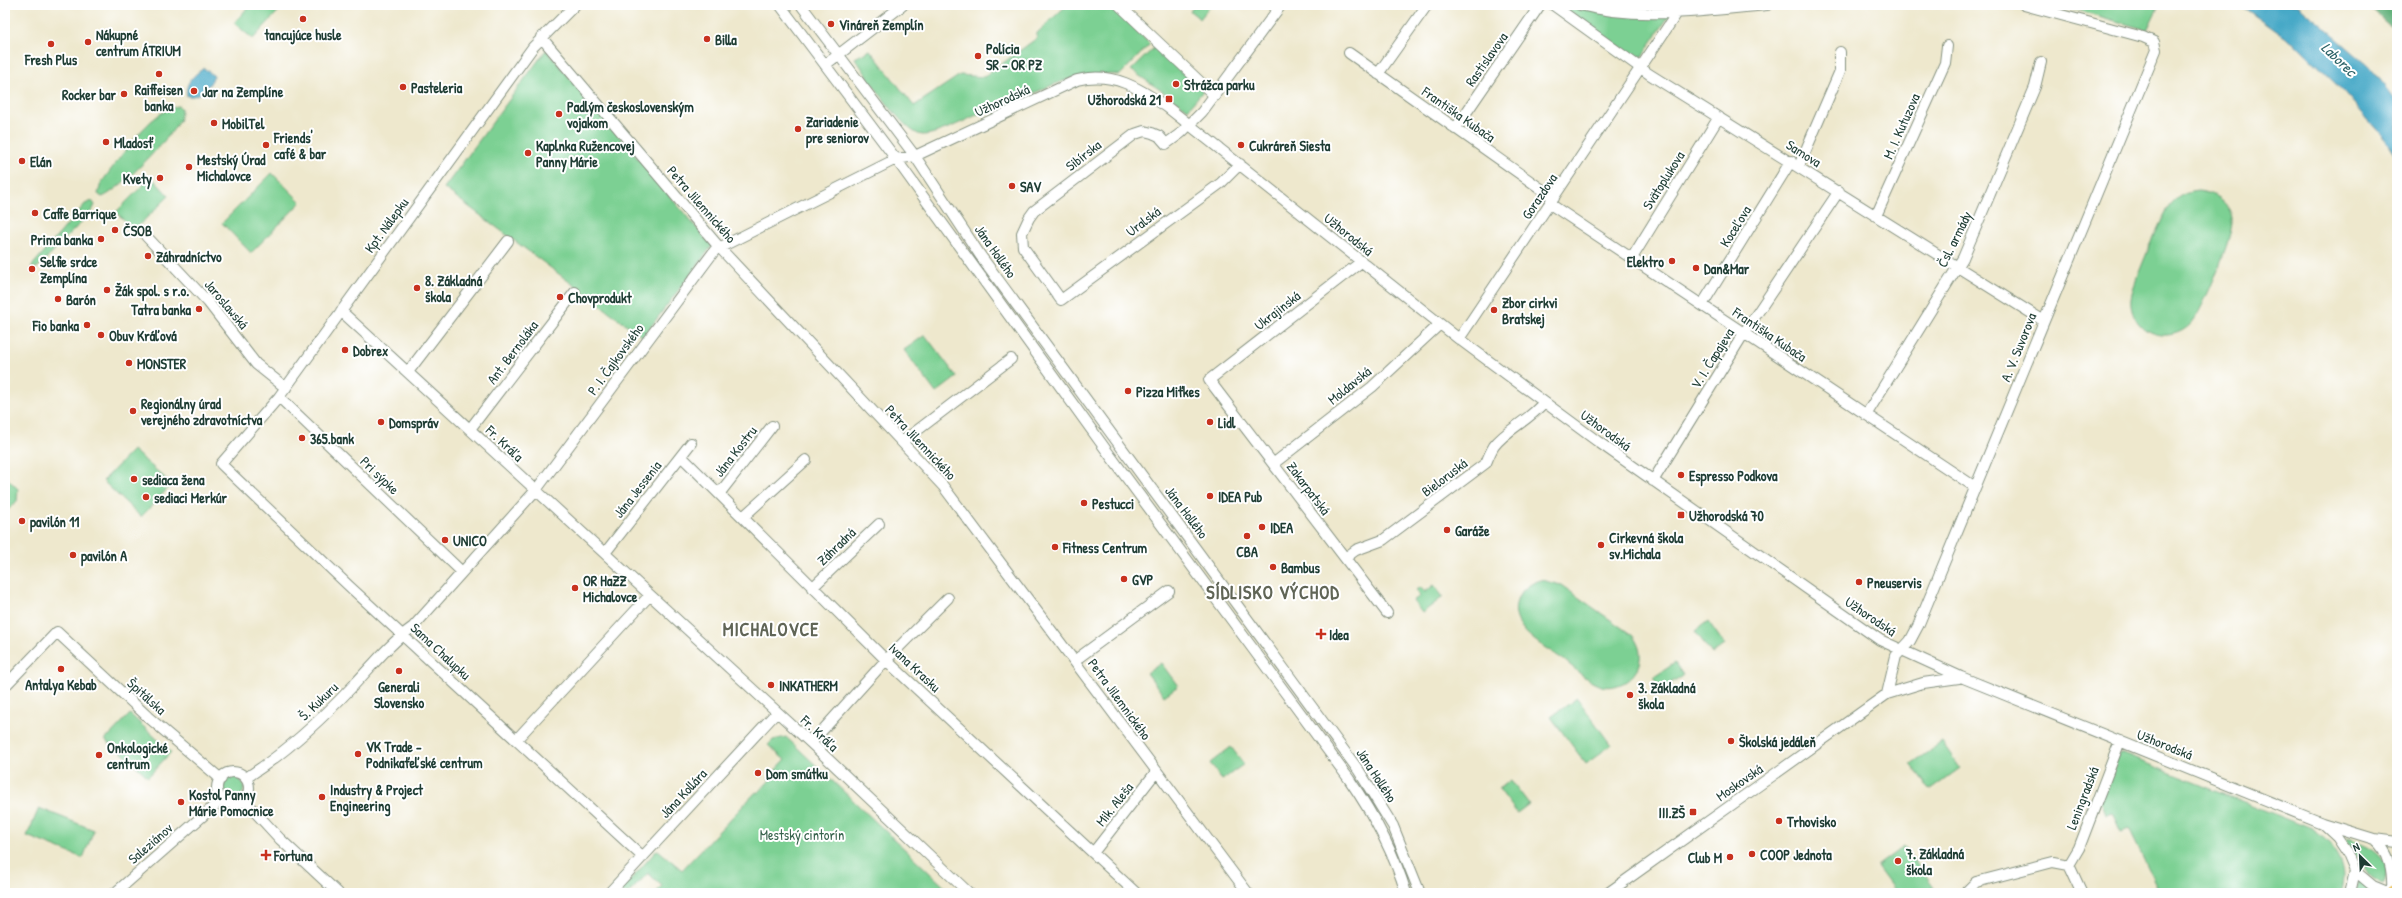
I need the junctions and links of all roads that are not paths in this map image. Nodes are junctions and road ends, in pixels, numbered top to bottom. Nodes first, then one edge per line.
1 (575, 5) edge
2 (780, 5) edge
3 (903, 5) edge
4 (1120, 5) edge
5 (1281, 5) edge
6 (1428, 5) edge
7 (1540, 5) edge
8 (1553, 5) edge
9 (1580, 5) edge
10 (1767, 5) edge
11 (2024, 5) edge
12 (804, 8) edge
13 (1677, 13) junction
14 (792, 22) junction
15 (540, 37) junction
16 (1947, 46) dead end
17 (1840, 52) dead end
18 (1349, 53) dead end
19 (839, 55) junction
20 (2041, 62) dead end
21 (825, 65) junction
22 (1641, 68) junction
23 (1378, 74) junction
24 (1215, 96) junction
25 (1719, 117) junction
26 (1190, 125) junction
27 (1455, 128) junction
28 (915, 156) junction
29 (896, 160) junction
30 (1240, 164) junction
31 (1795, 164) junction
32 (1839, 192) junction
33 (1552, 201) junction
34 (1876, 216) junction
35 (1025, 224) joint
36 (146, 236) dead end
37 (508, 241) dead end
38 (719, 247) junction
39 (980, 255) junction
40 (1632, 258) junction
41 (969, 262) junction
42 (1361, 262) junction
43 (1957, 267) junction
44 (575, 292) dead end
45 (1062, 300) joint
46 (1702, 305) junction
47 (341, 311) junction
48 (2044, 321) junction
49 (1440, 324) junction
50 (1744, 333) junction
51 (1459, 339) junction
52 (1011, 358) dead end
53 (408, 372) junction
54 (1209, 380) joint
55 (286, 388) junction
56 (279, 397) junction
57 (1544, 402) junction
58 (1866, 414) junction
59 (772, 426) dead end
60 (470, 430) junction
61 (1110, 432) junction
62 (1099, 440) junction
63 (902, 442) junction
64 (691, 443) dead end
65 (681, 456) junction
66 (806, 460) dead end
67 (221, 464) joint
68 (1273, 464) junction
69 (1653, 482) junction
70 (1975, 487) junction
71 (536, 490) junction
72 (719, 494) junction
73 (743, 517) junction
74 (879, 524) dead end
75 (605, 553) junction
76 (1345, 558) junction
77 (462, 572) junction
78 (812, 588) junction
79 (1169, 591) dead end
80 (650, 595) junction
81 (948, 598) dead end
82 (1387, 613) dead end
83 (402, 635) junction
84 (1900, 651) junction
85 (886, 660) junction
86 (1074, 661) junction
87 (1961, 677) junction
88 (5, 686) edge
89 (1887, 694) junction
90 (778, 712) junction
91 (1316, 712) junction
92 (1306, 720) junction
93 (516, 740) junction
94 (2120, 741) junction
95 (811, 743) junction
96 (1156, 772) junction
97 (246, 778) junction
98 (221, 779) junction
99 (222, 799) junction
100 (244, 800) junction
101 (2322, 823) junction
102 (2374, 839) junction
103 (1400, 840) junction
104 (2397, 842) edge
105 (1388, 847) junction
106 (1093, 853) junction
107 (642, 857) junction
108 (2069, 865) junction
109 (2355, 870) junction
110 (2397, 892) edge
111 (115, 893) edge
112 (338, 893) edge
113 (609, 893) edge
114 (968, 893) edge
115 (1136, 893) edge
116 (1248, 893) edge
117 (1406, 893) edge
118 (1420, 893) edge
119 (1608, 893) edge
120 (1965, 893) edge
121 (2082, 893) edge
122 (2350, 893) edge
123 (2392, 893) edge

1 - 15 street, Kpt. Nálepku
2 - 14 street, Jána Hollého
3 - 19 street
4 - 24 street
5 - 24 street
6 - 23 street
7 - 27 street, Rastislavova
8 - 22 street, Samova
9 - 13 street
10 - 13 street
11 - 48 street, A. V. Suvorova
12 - 14 street
12 - 19 street, Jána Hollého
13 - 22 street, Gorazdova
14 - 21 street, Jána Hollého
15 - 38 street, Petra Jilemnického
15 - 47 street, Kpt. Nálepku
16 - 34 street, M. I. Kutuzova
17 - 31 street, Koceľova
18 - 23 street, Františka Kubača
19 - 21 street
19 - 28 street, Jána Hollého
20 - 43 street, Čsl. armády
21 - 29 street, Jána Hollého
22 - 25 street, Samova
22 - 33 street, Gorazdova
23 - 27 street, Františka Kubača
24 - 26 street
25 - 31 street, Samova
25 - 40 street, Svätoplukova
26 - 28 street, Užhorodská
26 - 30 street, Užhorodská
26 - 35 street, Sibírska
27 - 33 street, Františka Kubača
28 - 29 street
28 - 39 street, Jána Hollého
29 - 38 street, P. I. Čajkovského
29 - 41 street, Jána Hollého
30 - 42 street, Užhorodská
30 - 45 street, Uralská
31 - 32 street, Samova
31 - 46 street, Koceľova
32 - 34 street, Samova
32 - 50 street, V. I. Čapajeva
33 - 40 street, Františka Kubača
33 - 51 street, Gorazdova
34 - 43 street, Samova
35 - 45 street, Jána Hollého
36 - 55 street, Jaroslawská
37 - 53 street
38 - 63 street, Petra Jilemnického
38 - 71 street, P. I. Čajkovského
39 - 41 street
39 - 61 street, Jána Hollého
40 - 46 street, Františka Kubača
41 - 62 street, Jána Hollého
42 - 49 street, Užhorodská
42 - 54 street, Ukrajinská
43 - 48 street, Samova
43 - 58 street, Čsl. armády
44 - 60 street, Ant. Bernoláka
46 - 50 street, Františka Kubača
47 - 53 street, Fr. Kráľa
47 - 55 street, Kpt. Nálepku
48 - 70 street, A. V. Suvorova
49 - 51 street, Užhorodská
49 - 68 street, Moldavská
50 - 58 street, Františka Kubača
50 - 69 street, V. I. Čapajeva
51 - 57 street, Užhorodská
52 - 63 street
53 - 60 street, Fr. Kráľa
54 - 68 street, Zakarpatská
55 - 56 street, Kpt. Nálepku
56 - 67 street, Kpt. Nálepku
56 - 77 street, Pri sýpke
57 - 69 street, Užhorodská
57 - 76 street, Bieloruská
58 - 70 street, Františka Kubača
59 - 72 street, Jána Kostru
60 - 71 street, Fr. Kráľa
61 - 62 street
61 - 91 street, Jána Hollého
62 - 92 street, Jána Hollého
63 - 86 street, Petra Jilemnického
64 - 65 street, Jána Jessenia
65 - 72 street, Ivana Krasku
65 - 75 street, Jána Jessenia
66 - 73 street
67 - 83 street, Sama Chalupku
68 - 76 street, Zakarpatská
69 - 84 street, Užhorodská
70 - 84 street, A. V. Suvorova
71 - 75 street, Fr. Kráľa
71 - 77 street, P. I. Čajkovského
72 - 73 street, Ivana Krasku
73 - 78 street, Ivana Krasku
74 - 78 street, Záhradná
75 - 80 street, Fr. Kráľa
76 - 82 street, Zakarpatská
77 - 83 street, P. I. Čajkovského
78 - 85 street, Ivana Krasku
79 - 86 street
80 - 90 street, Fr. Kráľa
80 - 93 street
81 - 85 street
83 - 93 street, Sama Chalupku
83 - 97 street, Š. Kukuru
84 - 87 street, Užhorodská
84 - 89 street
85 - 95 street
85 - 106 street, Ivana Krasku
86 - 96 street, Petra Jilemnického
87 - 89 street, Moskovská
87 - 94 street, Užhorodská
88 - 98 street, Špitálska
89 - 119 street, Moskovská
90 - 95 street, Fr. Kráľa
90 - 107 street, Jána Kollára
91 - 92 street
91 - 103 street, Jána Hollého
92 - 105 street, Jána Hollého
93 - 107 street, Sama Chalupku
94 - 101 street, Užhorodská
94 - 108 street, Leningradská
95 - 114 street, Fr. Kráľa
96 - 106 street, Mik. Aleša
96 - 116 street, Petra Jilemnického
97 - 98 street
97 - 100 street
98 - 99 street
99 - 100 street
99 - 111 street, Saleziánov
100 - 112 street
101 - 102 street, Užhorodská
101 - 109 street, Užhorodská
102 - 104 street, Užhorodská
102 - 123 street
103 - 105 street
103 - 118 street, Jána Hollého
105 - 117 street, Jána Hollého
106 - 115 street, Ivana Krasku
107 - 113 street, Jána Kollára
108 - 120 street
108 - 121 street
109 - 122 street
109 - 123 street, Užhorodská
110 - 123 main road

